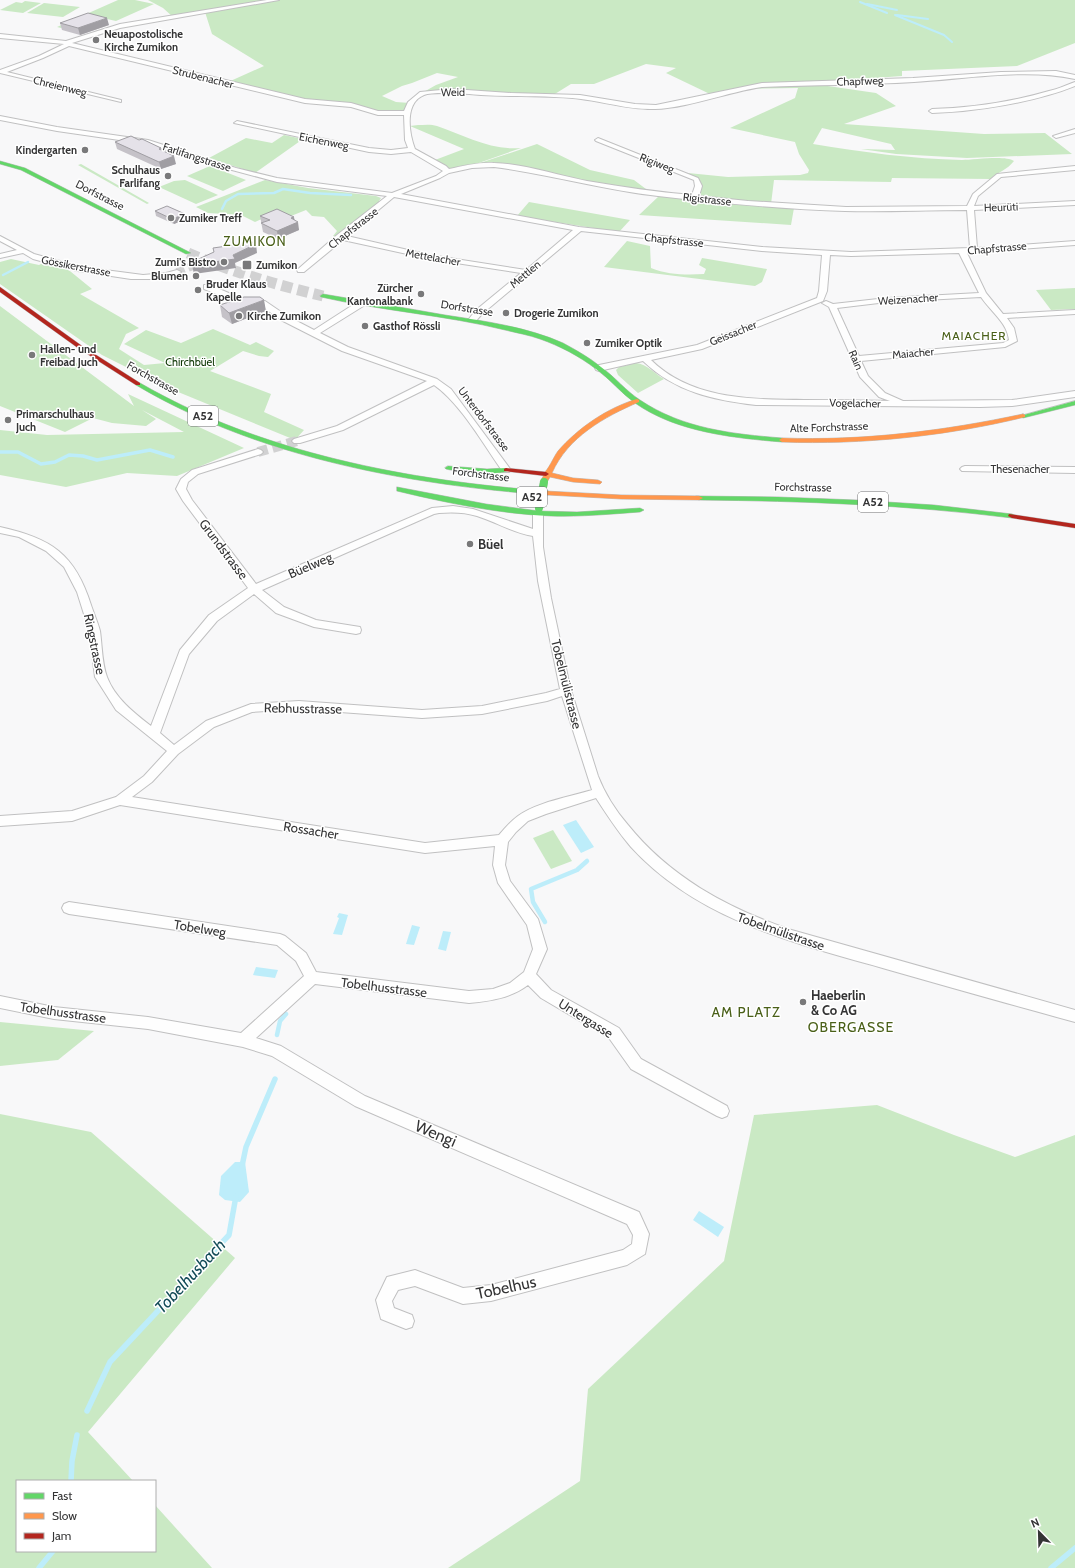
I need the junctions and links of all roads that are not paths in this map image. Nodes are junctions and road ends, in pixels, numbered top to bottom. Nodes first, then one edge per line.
1 (276, 0) edge
2 (0, 36) edge
3 (67, 44) junction
4 (0, 72) edge
5 (1075, 77) edge
6 (1075, 84) edge
7 (119, 101) dead end
8 (646, 107) joint
9 (932, 112) dead end
10 (407, 113) junction
11 (0, 118) edge
12 (237, 123) dead end
13 (1075, 131) edge
14 (1056, 136) dead end
15 (598, 140) dead end
16 (412, 150) junction
17 (0, 162) edge
18 (1075, 168) edge
19 (447, 171) junction
20 (393, 195) junction
21 (695, 198) junction
22 (1075, 203) edge
23 (970, 208) junction
24 (579, 229) junction
25 (0, 238) edge
26 (340, 238) junction
27 (1075, 243) edge
28 (974, 250) junction
29 (24, 251) junction
30 (962, 251) junction
31 (188, 253) tunnel mouth
32 (826, 254) junction
33 (0, 256) edge
34 (301, 270) dead end
35 (177, 272) tunnel mouth
36 (527, 272) junction
37 (207, 287) dead end
38 (0, 289) edge
39 (0, 295) edge
40 (984, 295) junction
41 (323, 296) tunnel mouth
42 (820, 299) junction
43 (362, 303) junction
44 (832, 306) junction
45 (1075, 312) edge
46 (1002, 316) junction
47 (472, 320) junction
48 (314, 333) junction
49 (645, 358) junction
50 (856, 359) junction
51 (599, 368) junction
52 (434, 381) junction
53 (1075, 394) edge
54 (636, 401) junction
55 (1075, 403) edge
56 (909, 404) junction
57 (297, 441) tunnel mouth
58 (257, 444) junction
59 (358, 456) dead end
60 (302, 462) dead end
61 (435, 466) dead end
62 (965, 469) dead end
63 (506, 470) junction
64 (1075, 470) edge
65 (545, 478) junction
66 (610, 483) dead end
67 (390, 487) dead end
68 (668, 488) dead end
69 (783, 498) junction
70 (814, 504) junction
71 (711, 507) dead end
72 (648, 510) dead end
73 (539, 511) junction
74 (1075, 526) edge
75 (0, 530) edge
76 (1075, 531) edge
77 (537, 533) junction
78 (254, 589) junction
79 (356, 630) dead end
80 (565, 690) junction
81 (154, 734) junction
82 (174, 751) junction
83 (599, 792) junction
84 (120, 800) junction
85 (0, 821) edge
86 (502, 840) junction
87 (69, 908) dead end
88 (529, 976) junction
89 (312, 978) junction
90 (0, 1002) edge
91 (1075, 1016) edge
92 (243, 1040) junction
93 (722, 1111) dead end
94 (632, 1218) joint
95 (406, 1321) dead end

1 - 3 street
2 - 3 street, Strubenacher
3 - 4 street
3 - 10 street, Strubenacher
4 - 7 street, Chreienweg
5 - 8 street, Chapfweg
6 - 9 street
8 - 10 street, Weid
10 - 16 street
11 - 20 street, Farlifangstrasse
12 - 16 street, Eichenweg
13 - 14 street
15 - 21 street, Rigiweg
16 - 19 street
17 - 31 main road, Dorfstrasse
18 - 23 street
19 - 20 street
19 - 21 street, Rigistrasse
20 - 24 street, Chapfstrasse
20 - 26 street, Chapfstrasse
21 - 23 street, Rigistrasse
22 - 23 street, Heurüti
23 - 28 street, Heurüti
24 - 32 street, Chapfstrasse
24 - 36 street, Mettlen
25 - 29 street
26 - 34 street, Chapfstrasse
26 - 36 street, Mettelacher
27 - 28 street, Chapfstrasse
28 - 30 street, Chapfstrasse
29 - 33 street, Gössikerstrasse
29 - 35 street, Gössikerstrasse
30 - 32 street, Chapfstrasse
30 - 40 street, Maiacher
32 - 42 street
36 - 47 street, Mettlen
37 - 48 street, Unterdorfstrasse
38 - 58 main road, Forchstrasse / A52
39 - 58 main road, Forchstrasse / A52
40 - 44 street, Weizenacher
40 - 46 street, Maiacher
41 - 43 main road, Dorfstrasse
42 - 44 street
42 - 49 street, Geissacher
43 - 47 main road, Dorfstrasse
43 - 48 street
44 - 50 street, Rain
45 - 46 street
46 - 50 street, Maiacher
47 - 51 main road, Dorfstrasse
48 - 52 street, Unterdorfstrasse
49 - 51 street, Geissacher
49 - 56 street, Vogelacher
50 - 56 street, Rain
51 - 54 main road, Alte Forchstrasse
52 - 57 street
52 - 63 street, Unterdorfstrasse
53 - 56 street, Vogelacher
54 - 55 main road, Alte Forchstrasse
54 - 65 main road
58 - 59 main road
58 - 60 main road
58 - 69 main road, Forchstrasse / A52
58 - 70 main road, Forchstrasse / A52
58 - 78 street, Grundstrasse
61 - 63 main road
62 - 64 street, Thesenacher
63 - 65 main road, Unterdorfstrasse
65 - 66 main road, Unterdorfstrasse
65 - 73 main road, bridge
67 - 73 main road
68 - 69 main road
69 - 74 main road, Forchstrasse / A52
70 - 71 main road
70 - 76 main road, Forchstrasse / A52
72 - 73 main road
73 - 77 street, Tobelmülistrasse
75 - 81 street, Ringstrasse
77 - 78 street, Büelweg
77 - 80 street, Tobelmülistrasse
78 - 79 street, Grundstrasse
78 - 81 street, Büelweg
80 - 82 street, Rebhusstrasse
80 - 83 street, Tobelmülistrasse
81 - 82 street, Ringstrasse
82 - 84 street, Rebhusstrasse
83 - 86 street
83 - 91 street, Tobelmülistrasse
84 - 85 street, Rebhusstrasse
84 - 86 street, Rossacher
86 - 88 street
87 - 89 street, Tobelweg
88 - 89 street, Tobelhusstrasse
88 - 93 street, Untergasse
89 - 92 street
90 - 92 street, Tobelhusstrasse
92 - 94 street, Wengi
94 - 95 street, Tobelhus

